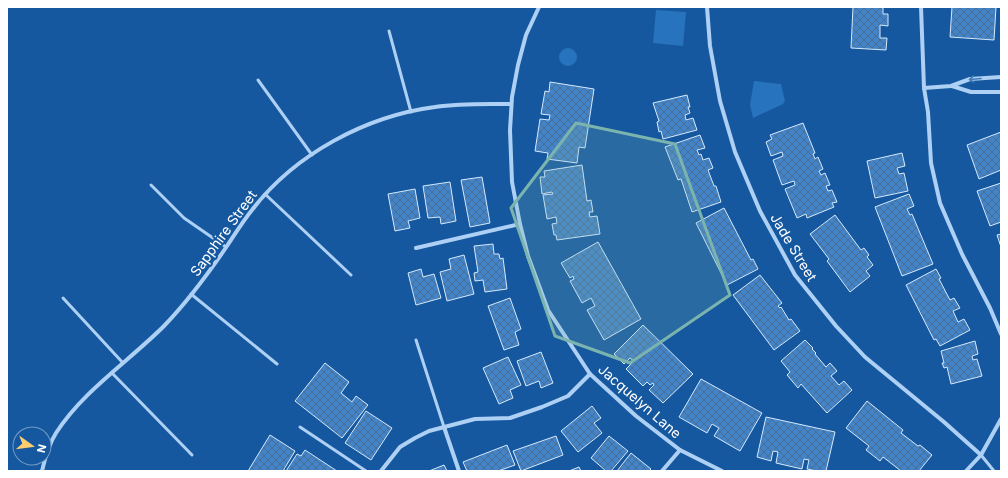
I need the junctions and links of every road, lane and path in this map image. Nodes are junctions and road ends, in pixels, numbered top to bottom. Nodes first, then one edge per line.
1 (539, 7) edge
2 (707, 7) edge
3 (921, 7) edge
4 (389, 31) dead end
5 (1001, 77) edge
6 (258, 80) dead end
7 (951, 86) junction
8 (924, 88) junction
9 (1001, 92) edge
10 (511, 104) junction
11 (411, 112) junction
12 (312, 155) junction
13 (151, 185) dead end
14 (265, 194) junction
15 (520, 224) junction
16 (226, 247) junction
17 (416, 248) dead end
18 (351, 275) dead end
19 (191, 294) junction
20 (63, 298) dead end
21 (1001, 334) edge
22 (416, 340) dead end
23 (123, 363) junction
24 (277, 364) dead end
25 (112, 373) junction
26 (590, 374) junction
27 (1001, 419) edge
28 (300, 427) dead end
29 (444, 427) junction
30 (680, 450) junction
31 (981, 454) junction
32 (192, 455) dead end
33 (42, 471) edge
34 (366, 471) edge
35 (381, 471) edge
36 (459, 471) edge
37 (662, 471) edge
38 (722, 471) edge
39 (966, 471) edge
40 (994, 471) edge

1 - 10 street, Jacquelyn Lane
2 - 31 street, Jade Street
3 - 8 street
4 - 11 lane
5 -> 7 street
6 - 12 lane
7 - 8 street
7 - 9 street
8 - 21 street
10 - 11 street, Sapphire Street
10 - 15 street, Jacquelyn Lane
11 - 12 street, Sapphire Street
12 - 14 street, Sapphire Street
13 - 16 lane
14 - 16 street, Sapphire Street
14 - 18 lane
15 - 17 street
15 - 26 street, Jacquelyn Lane
16 - 19 street, Sapphire Street
19 - 23 street, Sapphire Street
19 - 24 lane
20 - 23 lane
22 - 29 lane
23 - 25 street, Sapphire Street
25 - 32 lane
25 - 33 street, Sapphire Street
26 - 29 street
26 - 30 street, Jacquelyn Lane
27 - 31 street
28 - 34 lane
29 - 35 street
29 - 36 street
30 - 37 street
30 - 38 street, Jacquelyn Lane
31 - 39 street
31 - 40 lane

